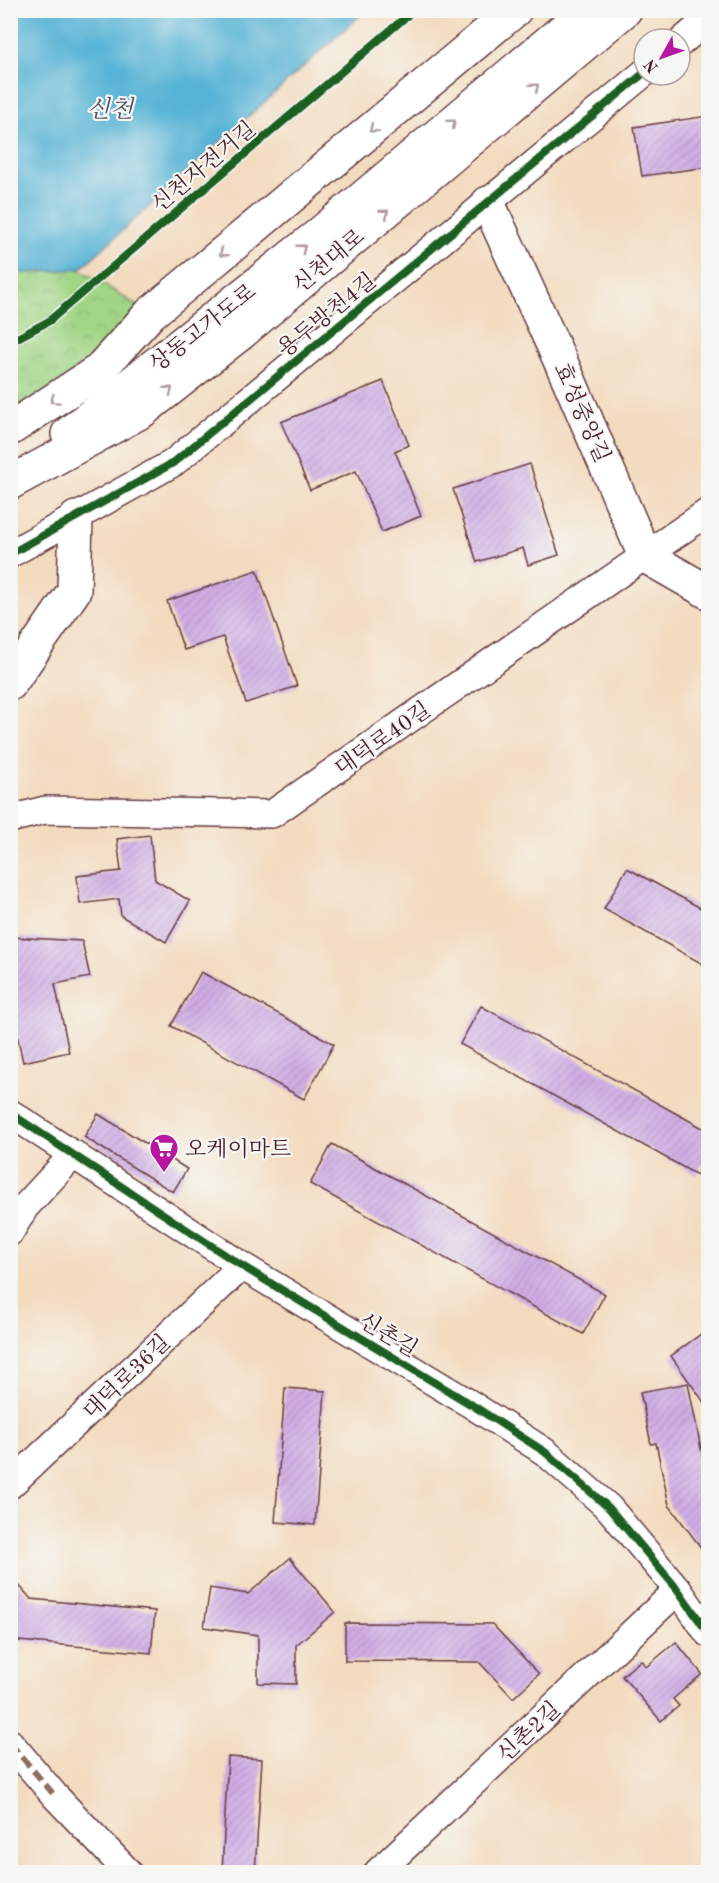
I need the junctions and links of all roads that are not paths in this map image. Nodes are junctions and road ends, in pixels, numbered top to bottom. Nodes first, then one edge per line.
1 (515, 10) edge
2 (556, 10) edge
3 (587, 10) edge
4 (626, 10) edge
5 (708, 19) edge
6 (493, 22) edge
7 (692, 33) edge
8 (632, 83) edge
9 (488, 203) junction
10 (98, 371) junction
11 (142, 411) junction
12 (10, 429) edge
13 (10, 482) edge
14 (10, 502) edge
15 (708, 512) edge
16 (76, 518) junction
17 (10, 554) edge
18 (645, 556) junction
19 (708, 592) edge
20 (10, 684) edge
21 (10, 819) edge
22 (10, 1113) edge
23 (74, 1154) junction
24 (10, 1232) edge
25 (242, 1266) junction
26 (10, 1485) edge
27 (678, 1590) junction
28 (708, 1633) edge
29 (10, 1743) edge
30 (128, 1872) edge
31 (378, 1872) edge

1 - 6 main road
2 - 10 main road, 상동고가도로
13 -> 3 main road, 상동고가도로
11 -> 4 main road, 신천대로
5 - 7 street
6 -> 10 main road
8 - 9 street, 용두방천4길
9 - 16 street, 용두방천4길
9 - 18 main road, 효성중앙길
10 -> 12 main road
11 - 13 main road, 신천대로
11 - 14 main road
15 - 18 street, 대덕로40길
16 - 17 street, 용두방천4길
16 - 20 main road
18 - 19 main road
18 - 21 street, 대덕로40길
22 - 23 street, 신촌길
23 - 24 street
23 - 25 street, 신촌길
25 - 26 street, 대덕로36길
25 - 27 street, 신촌길
27 - 28 street, 신촌길
27 - 31 street, 신촌2길
29 - 30 street

